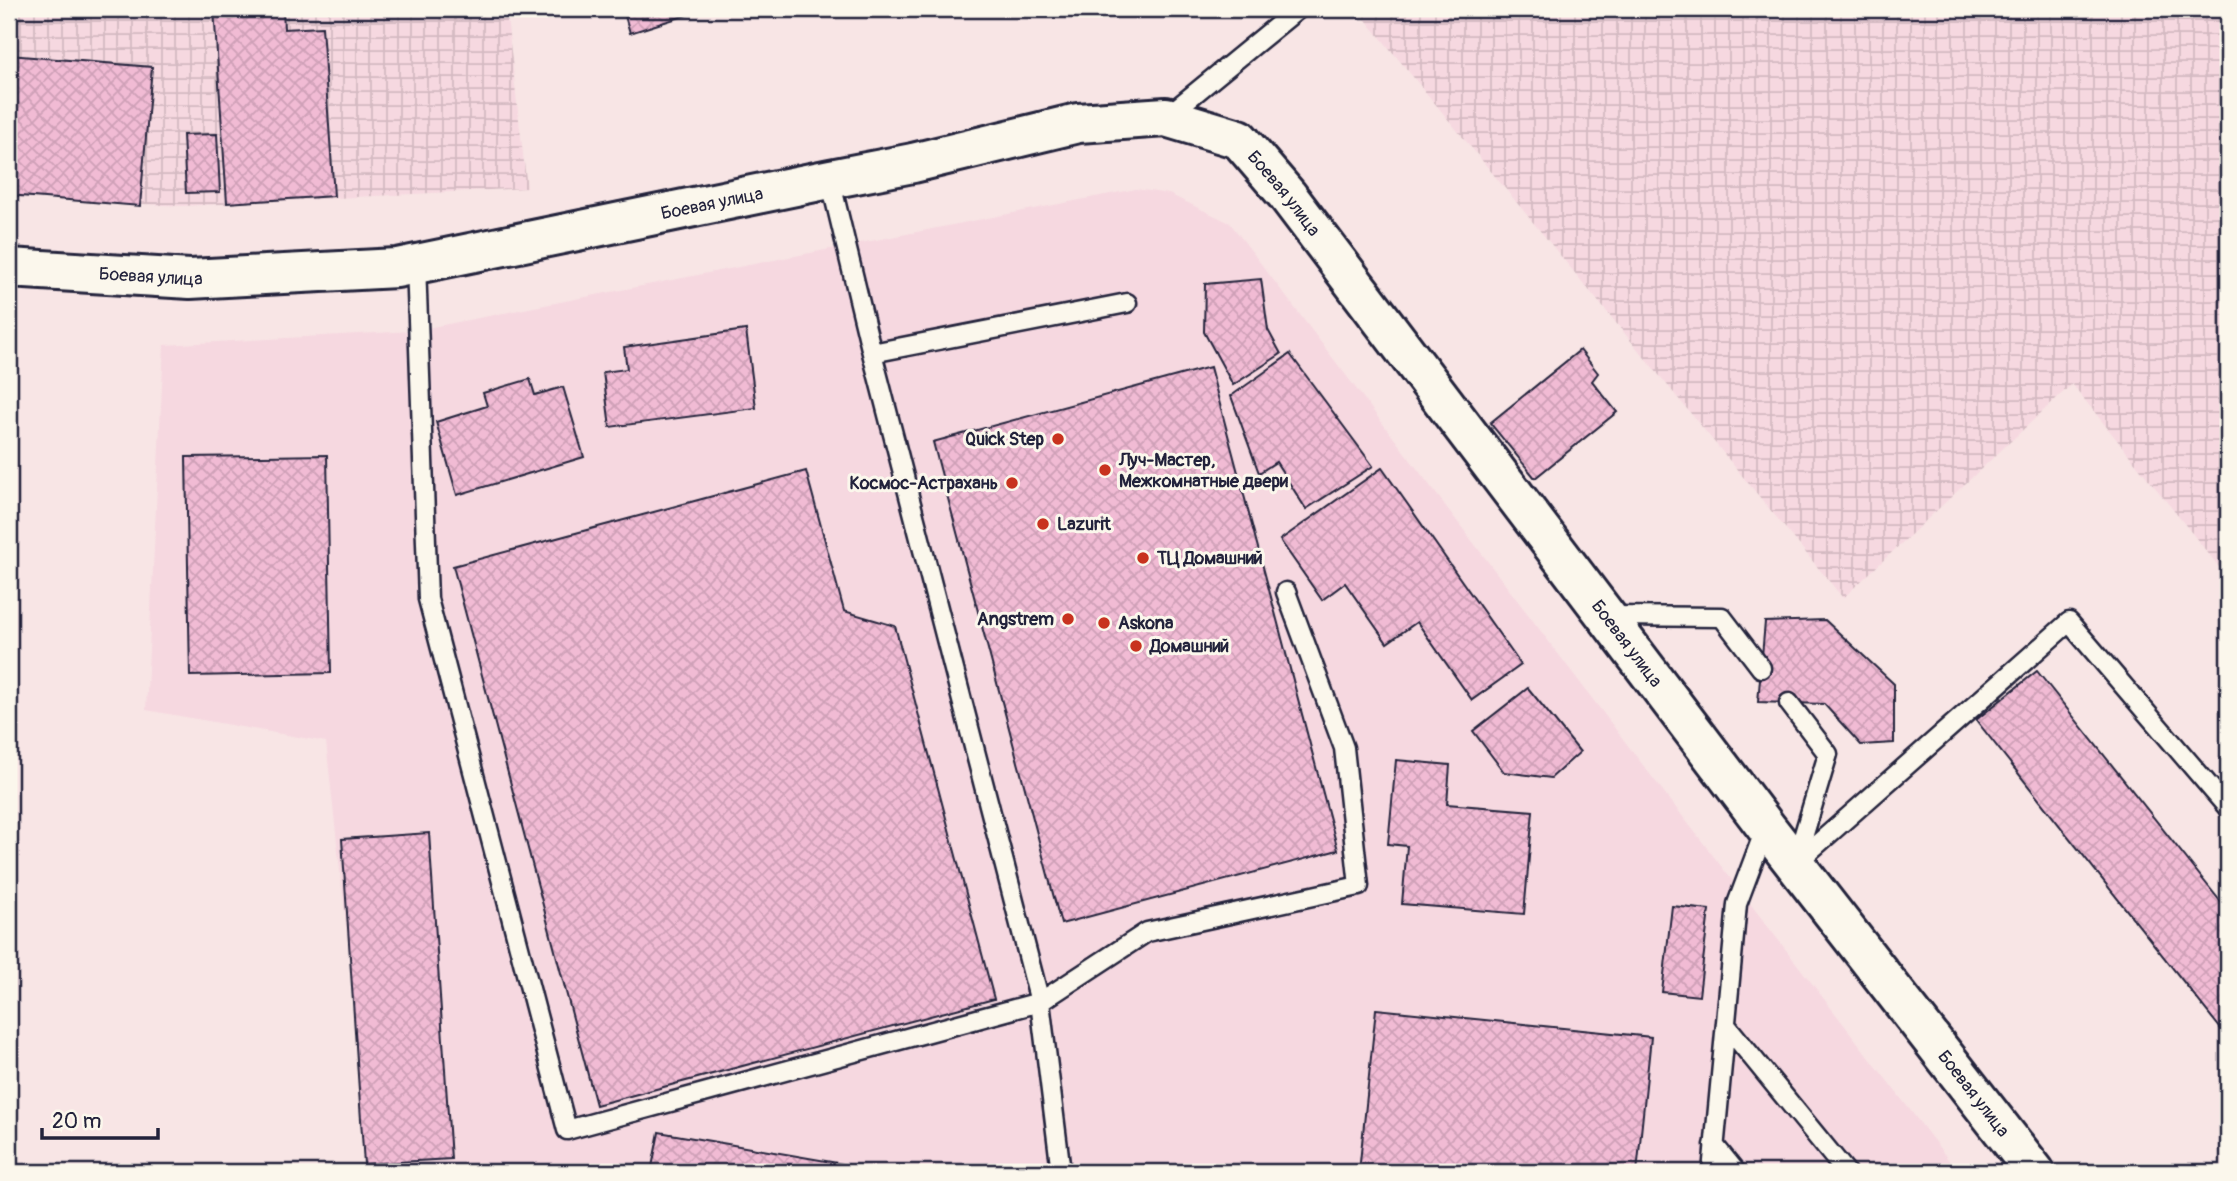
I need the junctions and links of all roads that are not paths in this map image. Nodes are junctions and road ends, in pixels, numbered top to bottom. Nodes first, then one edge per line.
1 (1298, 9) edge
2 (1166, 117) junction
3 (830, 178) junction
4 (416, 264) junction
5 (9, 268) edge
6 (1127, 303) dead end
7 (872, 353) junction
8 (1286, 592) dead end
9 (1607, 616) junction
10 (1761, 668) dead end
11 (1789, 703) dead end
12 (2228, 808) edge
13 (1766, 827) junction
14 (1795, 864) junction
15 (1040, 1002) junction
16 (1726, 1025) junction
17 (1714, 1145) junction
18 (1061, 1172) edge
19 (1712, 1172) edge
20 (1736, 1172) edge
21 (1846, 1172) edge
22 (2035, 1172) edge

1 - 2 lane
2 - 3 main road, Боевая улица
2 - 9 main road, Боевая улица
3 - 4 main road, Боевая улица
3 - 7 lane
4 - 5 main road, Боевая улица
4 - 15 lane
6 - 7 lane
7 - 15 lane
8 - 15 lane
9 - 10 lane
9 - 13 main road, Боевая улица
11 - 14 lane
12 - 14 lane
13 - 14 main road, Боевая улица
13 - 16 lane
14 - 22 main road, Боевая улица
15 - 18 lane
16 - 17 lane
16 - 21 lane
17 - 19 lane
17 - 20 lane

